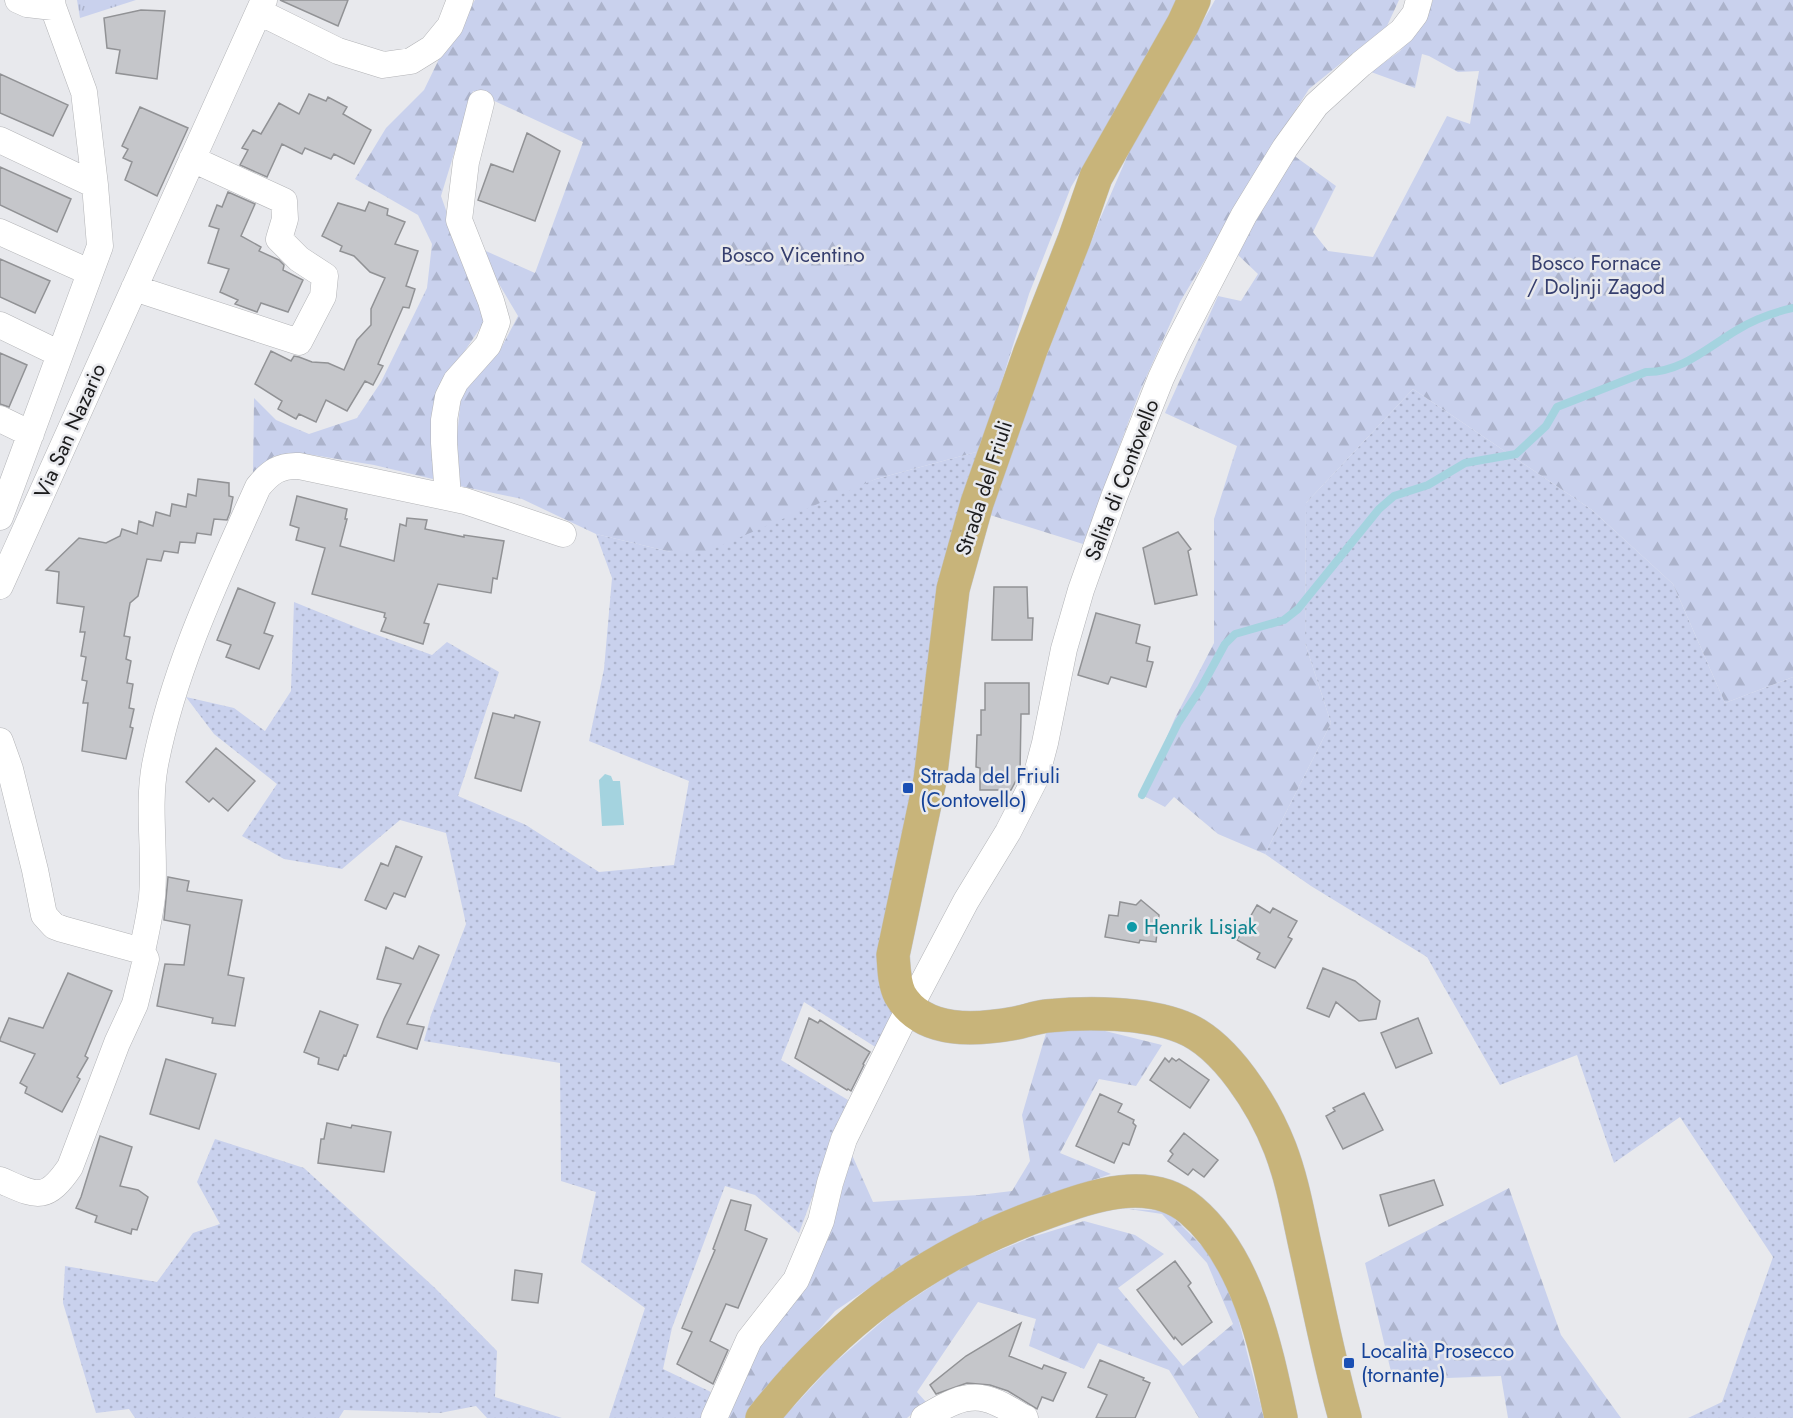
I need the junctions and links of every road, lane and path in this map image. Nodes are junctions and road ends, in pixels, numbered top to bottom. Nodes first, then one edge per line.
1 (18, 0) edge
2 (460, 0) edge
3 (1194, 0) edge
4 (1419, 0) edge
5 (53, 4) edge
6 (261, 6) edge
7 (481, 103) dead end
8 (0, 140) edge
9 (192, 159) junction
10 (95, 184) junction
11 (0, 232) edge
12 (89, 272) junction
13 (134, 288) junction
14 (0, 325) edge
15 (60, 354) junction
16 (0, 419) edge
17 (31, 434) junction
18 (448, 497) junction
19 (0, 517) edge
20 (564, 534) dead end
21 (2, 574) edge
22 (0, 741) edge
23 (142, 951) junction
24 (910, 1008) junction
25 (0, 1180) edge
26 (714, 1418) edge
27 (762, 1418) edge
28 (924, 1418) edge
29 (1025, 1418) edge
30 (1281, 1418) edge
31 (1345, 1418) edge

1 - 5 street, Via San Nazario
2 - 6 street, Via San Nazario
3 - 24 main road, Strada del Friuli
4 - 24 street, Salita di Contovello
5 - 10 street, Via San Nazario
6 - 9 street, Via San Nazario
7 - 18 street
8 - 10 street
9 - 13 street, Via San Nazario
9 - 13 street
10 - 12 street, Via San Nazario
11 - 12 street
12 - 15 street, Via San Nazario
13 - 21 street, Via San Nazario
14 - 15 street, Via San Nazario
15 - 17 street, Via San Nazario
16 - 17 street, Via San Nazario
17 - 19 street, Via San Nazario
18 - 20 street
18 - 23 street
22 - 23 street
23 - 25 street
24 - 26 street, Salita di Contovello
24 - 31 main road
27 - 30 main road
28 - 29 street

